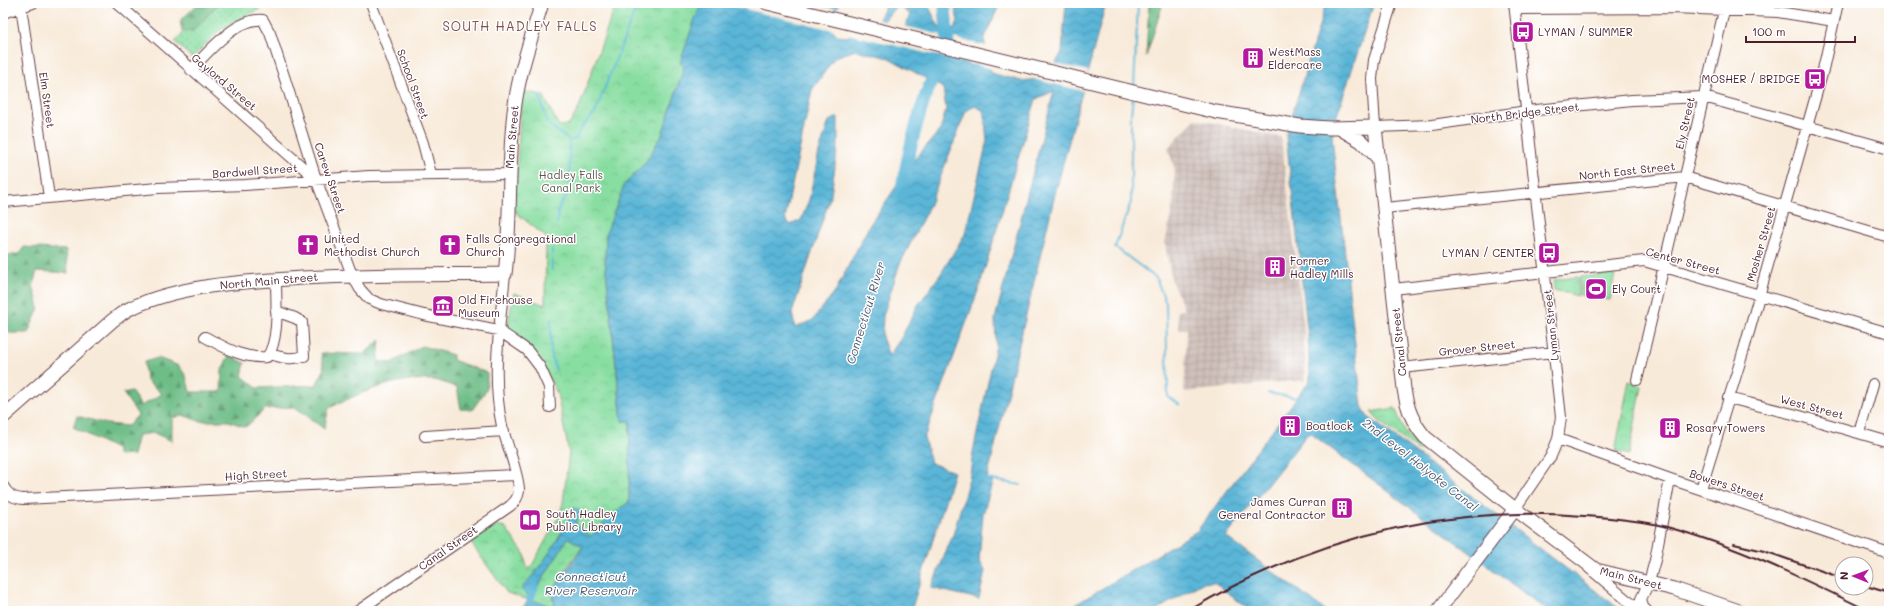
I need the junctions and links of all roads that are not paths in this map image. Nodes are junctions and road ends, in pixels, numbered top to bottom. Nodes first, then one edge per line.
1 (33, 3) edge
2 (117, 3) edge
3 (371, 3) edge
4 (542, 3) edge
5 (767, 3) edge
6 (1392, 3) edge
7 (1838, 3) edge
8 (1515, 6) edge
9 (1672, 6) edge
10 (21, 7) junction
11 (1724, 11) junction
12 (3, 12) edge
13 (1834, 21) junction
14 (191, 70) junction
15 (1704, 97) junction
16 (1527, 111) junction
17 (1808, 125) junction
18 (1375, 127) junction
19 (1339, 128) junction
20 (1889, 149) edge
21 (1379, 159) junction
22 (431, 174) junction
23 (509, 174) junction
24 (1685, 178) junction
25 (316, 179) junction
26 (1537, 192) junction
27 (49, 197) junction
28 (3, 202) edge
29 (1785, 207) junction
30 (1384, 208) junction
31 (1889, 237) edge
32 (1664, 266) junction
33 (1545, 272) junction
34 (505, 274) junction
35 (352, 275) junction
36 (276, 280) junction
37 (1393, 289) junction
38 (1759, 295) junction
39 (276, 311) junction
40 (498, 330) junction
41 (1889, 333) edge
42 (205, 337) dead end
43 (1554, 352) junction
44 (270, 354) junction
45 (1401, 368) junction
46 (1636, 380) dead end
47 (1873, 384) dead end
48 (1728, 398) junction
49 (550, 407) dead end
50 (3, 417) edge
51 (504, 431) junction
52 (1859, 433) junction
53 (425, 436) dead end
54 (1558, 439) junction
55 (1889, 442) edge
56 (516, 474) junction
57 (1670, 479) junction
58 (3, 486) edge
59 (1701, 489) junction
60 (1512, 514) junction
61 (1889, 553) edge
62 (1581, 560) junction
63 (1649, 582) junction
64 (358, 611) edge
65 (1438, 611) edge
66 (1643, 611) edge
67 (1647, 611) edge
68 (1739, 611) edge

1 - 10 street
2 - 14 street, Gaylord Street
3 - 22 street, School Street
4 - 23 main road, Main Street
5 - 19 main road, North Bridge Street
6 - 18 street
7 - 13 street, Mosher Street
8 - 9 street
8 - 16 street, Lyman Street
9 - 11 street
10 - 12 street
10 - 27 street, Elm Street
11 - 13 street
11 - 15 street, Ely Street
13 - 17 street, Mosher Street
14 - 25 street, Gaylord Street
14 - 25 street, Carew Street
15 - 16 street, North Bridge Street
15 - 17 street, North Bridge Street
15 - 24 street, Ely Street
16 - 18 street, North Bridge Street
16 - 26 street, Lyman Street
17 - 20 street, North Bridge Street
17 - 29 street, Mosher Street
18 - 19 main road, North Bridge Street
18 - 21 main road, Canal Street
19 - 21 main road
21 - 30 main road, Canal Street
22 - 23 street, Bardwell Street
22 - 25 street, Bardwell Street
23 - 34 main road, Main Street
24 - 26 street, North East Street
24 - 29 street, North East Street
24 - 32 street, Ely Street
25 - 27 street, Bardwell Street
25 - 35 street, Carew Street
26 - 30 street, North East Street
26 - 33 street, Lyman Street
27 - 28 street, Bardwell Street
29 - 31 street, North East Street
29 - 38 street, Mosher Street
30 - 37 main road, Canal Street
32 - 33 street, Center Street
32 - 38 street, Center Street
32 - 46 street, Ely Street
33 - 37 street, Center Street
33 - 43 street, Lyman Street
34 - 35 main road, North Main Street
34 - 40 street, Canal Street
35 - 36 main road, North Main Street
35 - 40 street, Carew Street
36 - 39 street
36 - 50 main road, North Main Street
37 - 45 main road, Canal Street
38 - 41 street, Center Street
38 - 48 street, Mosher Street
39 - 44 street
39 - 44 street
40 - 49 street
40 - 51 street, Canal Street
42 - 44 street
43 - 45 street, Grover Street
43 - 54 street, Lyman Street
45 - 60 main road, Canal Street
47 - 52 street
48 - 52 street, West Street
48 - 59 street, Mosher Street
51 - 53 street
51 - 56 street, Canal Street
52 - 55 street, West Street
54 - 57 street, Bowers Street
54 - 60 street, Lyman Street
56 - 58 street, High Street
56 - 64 street, Canal Street
57 - 59 street, Bowers Street
57 - 63 street
59 - 61 street, Bowers Street
60 - 62 main road, Main Street
60 - 65 main road, Lyman Street
62 - 63 main road, Main Street
62 - 66 street
63 - 67 street
63 - 68 main road, Main Street

